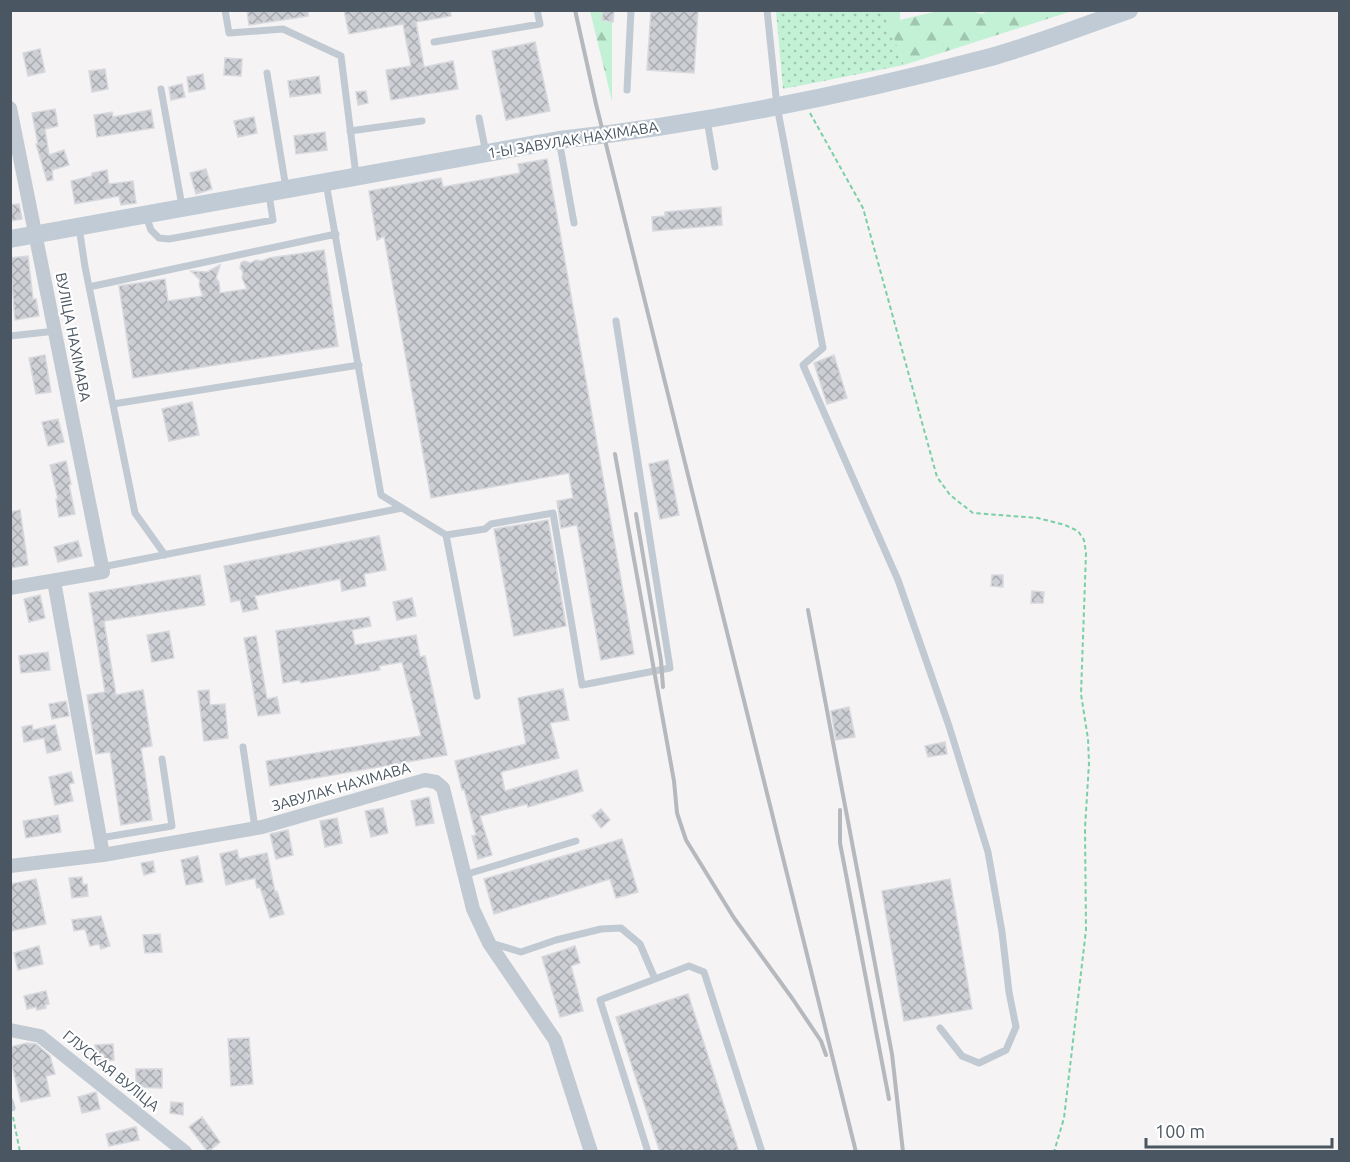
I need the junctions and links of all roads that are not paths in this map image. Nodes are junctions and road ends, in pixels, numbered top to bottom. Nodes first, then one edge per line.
1 (225, 10) edge
2 (537, 10) edge
3 (631, 10) edge
4 (767, 10) edge
5 (1129, 10) edge
6 (434, 42) dead end
7 (267, 73) dead end
8 (160, 89) dead end
9 (627, 90) dead end
10 (777, 105) junction
11 (10, 108) edge
12 (479, 117) dead end
13 (707, 118) junction
14 (422, 121) dead end
15 (350, 131) junction
16 (559, 140) junction
17 (486, 154) junction
18 (715, 167) dead end
19 (356, 177) junction
20 (326, 183) junction
21 (277, 192) junction
22 (183, 209) junction
23 (146, 216) junction
24 (574, 223) dead end
25 (79, 227) junction
26 (336, 234) junction
27 (37, 235) junction
28 (10, 239) edge
29 (89, 286) junction
30 (616, 321) dead end
31 (56, 331) junction
32 (10, 336) edge
33 (358, 365) junction
34 (113, 405) junction
35 (402, 508) junction
36 (446, 535) junction
37 (165, 555) junction
38 (102, 569) junction
39 (54, 581) junction
40 (10, 588) edge
41 (477, 696) dead end
42 (243, 747) dead end
43 (162, 759) dead end
44 (255, 828) junction
45 (100, 838) junction
46 (576, 841) dead end
47 (103, 855) junction
48 (10, 866) edge
49 (464, 875) junction
50 (489, 943) junction
51 (655, 979) junction
52 (940, 1028) dead end
53 (10, 1030) edge
54 (185, 1152) edge
55 (591, 1152) edge
56 (648, 1152) edge
57 (762, 1152) edge

1 - 15 lane
2 - 6 lane
3 - 9 lane
4 - 10 lane
5 - 10 street, 1-Ы ЗАВУЛАК НАХІМАВА
7 - 21 lane
8 - 22 lane
10 - 13 street, 1-Ы ЗАВУЛАК НАХІМАВА
10 - 52 lane
11 - 27 street, ВУЛІЦА НАХІМАВА
12 - 17 lane
13 - 16 street, 1-Ы ЗАВУЛАК НАХІМАВА
13 - 18 lane
14 - 15 lane
15 - 19 lane
16 - 17 street, 1-Ы ЗАВУЛАК НАХІМАВА
16 - 24 lane
17 - 19 street, 1-Ы ЗАВУЛАК НАХІМАВА
19 - 20 street, 1-Ы ЗАВУЛАК НАХІМАВА
20 - 21 street, 1-Ы ЗАВУЛАК НАХІМАВА
20 - 26 lane
21 - 22 street, 1-Ы ЗАВУЛАК НАХІМАВА
21 - 23 lane
22 - 23 street, 1-Ы ЗАВУЛАК НАХІМАВА
23 - 25 street, 1-Ы ЗАВУЛАК НАХІМАВА
25 - 27 street, 1-Ы ЗАВУЛАК НАХІМАВА
25 - 29 lane
26 - 29 lane
26 - 33 lane
27 - 28 street, 1-Ы ЗАВУЛАК НАХІМАВА
27 - 31 street, ВУЛІЦА НАХІМАВА
29 - 34 lane
30 - 36 lane
31 - 32 lane
31 - 38 street, ВУЛІЦА НАХІМАВА
33 - 34 lane
33 - 35 lane
34 - 37 lane
35 - 36 lane
35 - 37 lane
36 - 41 lane
37 - 38 lane
38 - 39 street
39 - 40 street
39 - 45 street
42 - 44 lane
43 - 45 lane
44 - 47 street, ЗАВУЛАК НАХІМАВА
44 - 49 street, ЗАВУЛАК НАХІМАВА
45 - 47 street
46 - 49 lane
47 - 48 street, ЗАВУЛАК НАХІМАВА
49 - 50 street, ЗАВУЛАК НАХІМАВА
50 - 51 lane
50 - 55 street, ЗАВУЛАК НАХІМАВА
51 - 56 lane
51 - 57 lane
53 - 54 street, ГЛУСКАЯ ВУЛІЦА

